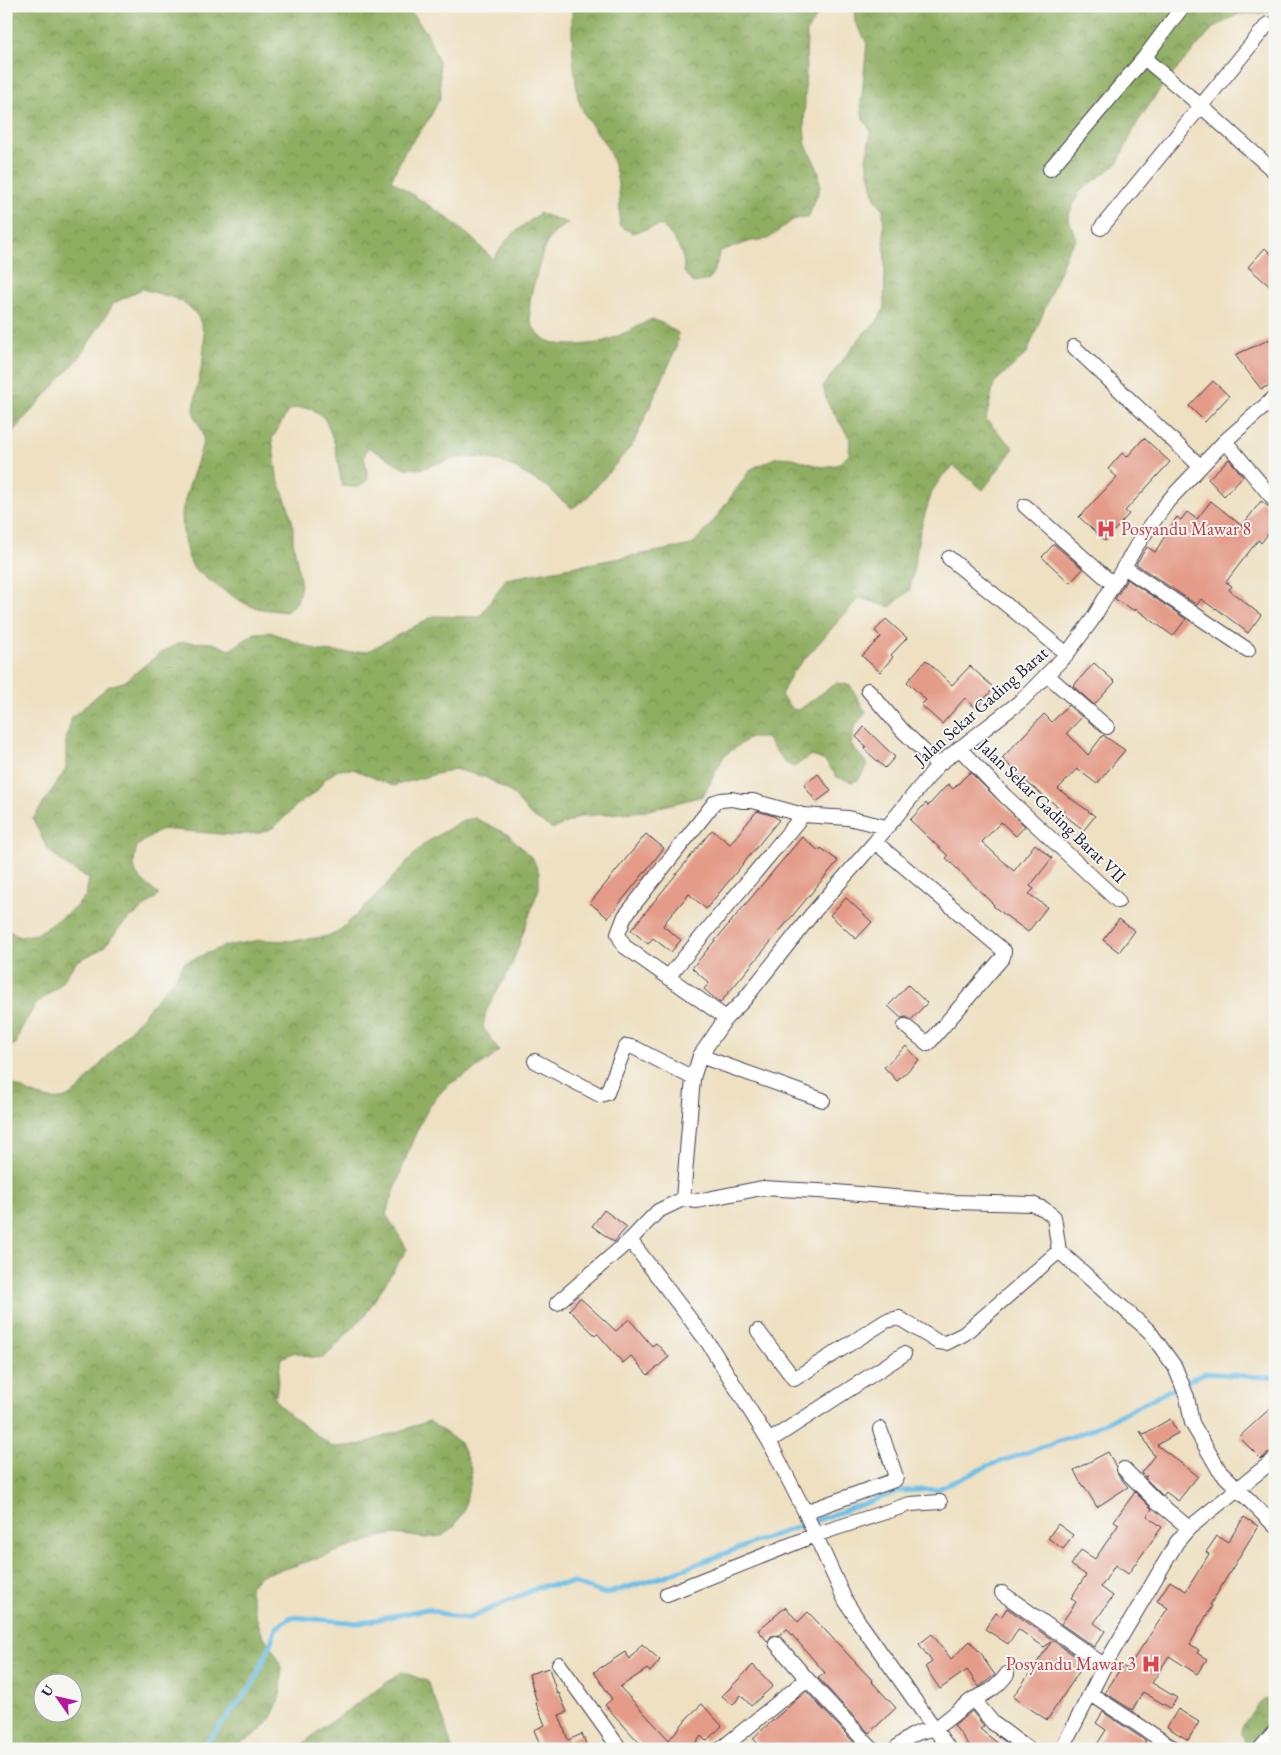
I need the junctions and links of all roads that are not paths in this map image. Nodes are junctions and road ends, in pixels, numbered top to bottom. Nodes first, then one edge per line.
1 (1183, 6) edge
2 (1268, 24) dead end
3 (1144, 58) junction
4 (1201, 106) junction
5 (1050, 168) dead end
6 (1275, 172) edge
7 (1101, 228) dead end
8 (1074, 346) dead end
9 (1275, 396) edge
10 (1225, 441) junction
11 (1200, 466) junction
12 (1275, 500) edge
13 (1026, 506) dead end
14 (950, 558) dead end
15 (1124, 567) junction
16 (1113, 584) junction
17 (1248, 650) dead end
18 (1068, 654) junction
19 (1047, 675) junction
20 (868, 690) dead end
21 (1107, 727) dead end
22 (960, 748) junction
23 (938, 765) junction
24 (803, 815) junction
25 (886, 828) junction
26 (875, 842) junction
27 (1118, 901) dead end
28 (668, 977) junction
29 (726, 1018) junction
30 (905, 1026) dead end
31 (700, 1056) junction
32 (535, 1060) dead end
33 (693, 1078) junction
34 (823, 1100) dead end
35 (683, 1199) junction
36 (630, 1240) junction
37 (1059, 1251) junction
38 (558, 1303) dead end
39 (758, 1331) dead end
40 (904, 1354) dead end
41 (880, 1429) dead end
42 (769, 1442) junction
43 (1275, 1459) edge
44 (1124, 1469) dead end
45 (1236, 1489) junction
46 (940, 1502) dead end
47 (807, 1515) junction
48 (1275, 1526) edge
49 (1189, 1528) junction
50 (815, 1535) junction
51 (1002, 1593) dead end
52 (667, 1594) dead end
53 (776, 1644) dead end
54 (559, 1664) dead end
55 (1105, 1666) junction
56 (1008, 1674) dead end
57 (807, 1679) junction
58 (1091, 1694) junction
59 (973, 1699) junction
60 (936, 1728) junction
61 (1275, 1731) edge
62 (620, 1749) edge
63 (721, 1749) edge
64 (872, 1749) edge
65 (895, 1749) edge
66 (950, 1749) edge
67 (1028, 1749) edge
68 (1062, 1749) edge
69 (1175, 1749) edge
70 (1260, 1749) edge

1 - 3 street
2 - 4 street
3 - 4 street
3 - 5 street
4 - 6 street
4 - 7 street
8 - 11 street
9 - 10 street, Jalan Sekar Gading Barat
10 - 11 street, Jalan Sekar Gading Barat
10 - 12 street
11 - 15 street, Jalan Sekar Gading Barat
13 - 16 street
14 - 18 street
15 - 16 street, Jalan Sekar Gading Barat
15 - 17 street
16 - 18 street, Jalan Sekar Gading Barat
18 - 19 street, Jalan Sekar Gading Barat
19 - 21 street
19 - 22 street, Jalan Sekar Gading Barat
20 - 23 street
22 - 23 street, Jalan Sekar Gading Barat
22 - 27 street, Jalan Sekar Gading Barat VII
23 - 25 street, Jalan Sekar Gading Barat
24 - 25 street
24 - 28 street
24 - 28 street
25 - 26 street, Jalan Sekar Gading Barat
26 - 29 street, Jalan Sekar Gading Barat
26 - 30 street
28 - 29 street
29 - 31 street, Jalan Sekar Gading Barat
31 - 33 street, Jalan Sekar Gading Barat
31 - 34 street
32 - 33 street
33 - 35 street, Jalan Sekar Gading Barat
35 - 36 street
35 - 37 street
36 - 38 street
36 - 42 street
37 - 39 street
37 - 45 street
40 - 42 street
41 - 47 street
42 - 47 street
43 - 45 street
44 - 49 street
45 - 48 street
45 - 49 street
46 - 50 street
47 - 50 street
49 - 55 street
50 - 52 street
50 - 60 street
51 - 55 street
53 - 57 street
54 - 62 street
55 - 58 street
56 - 59 street
57 - 63 street
57 - 64 street
58 - 68 street
58 - 69 street
59 - 60 street
59 - 67 street
60 - 65 street
60 - 66 street
61 - 70 street

